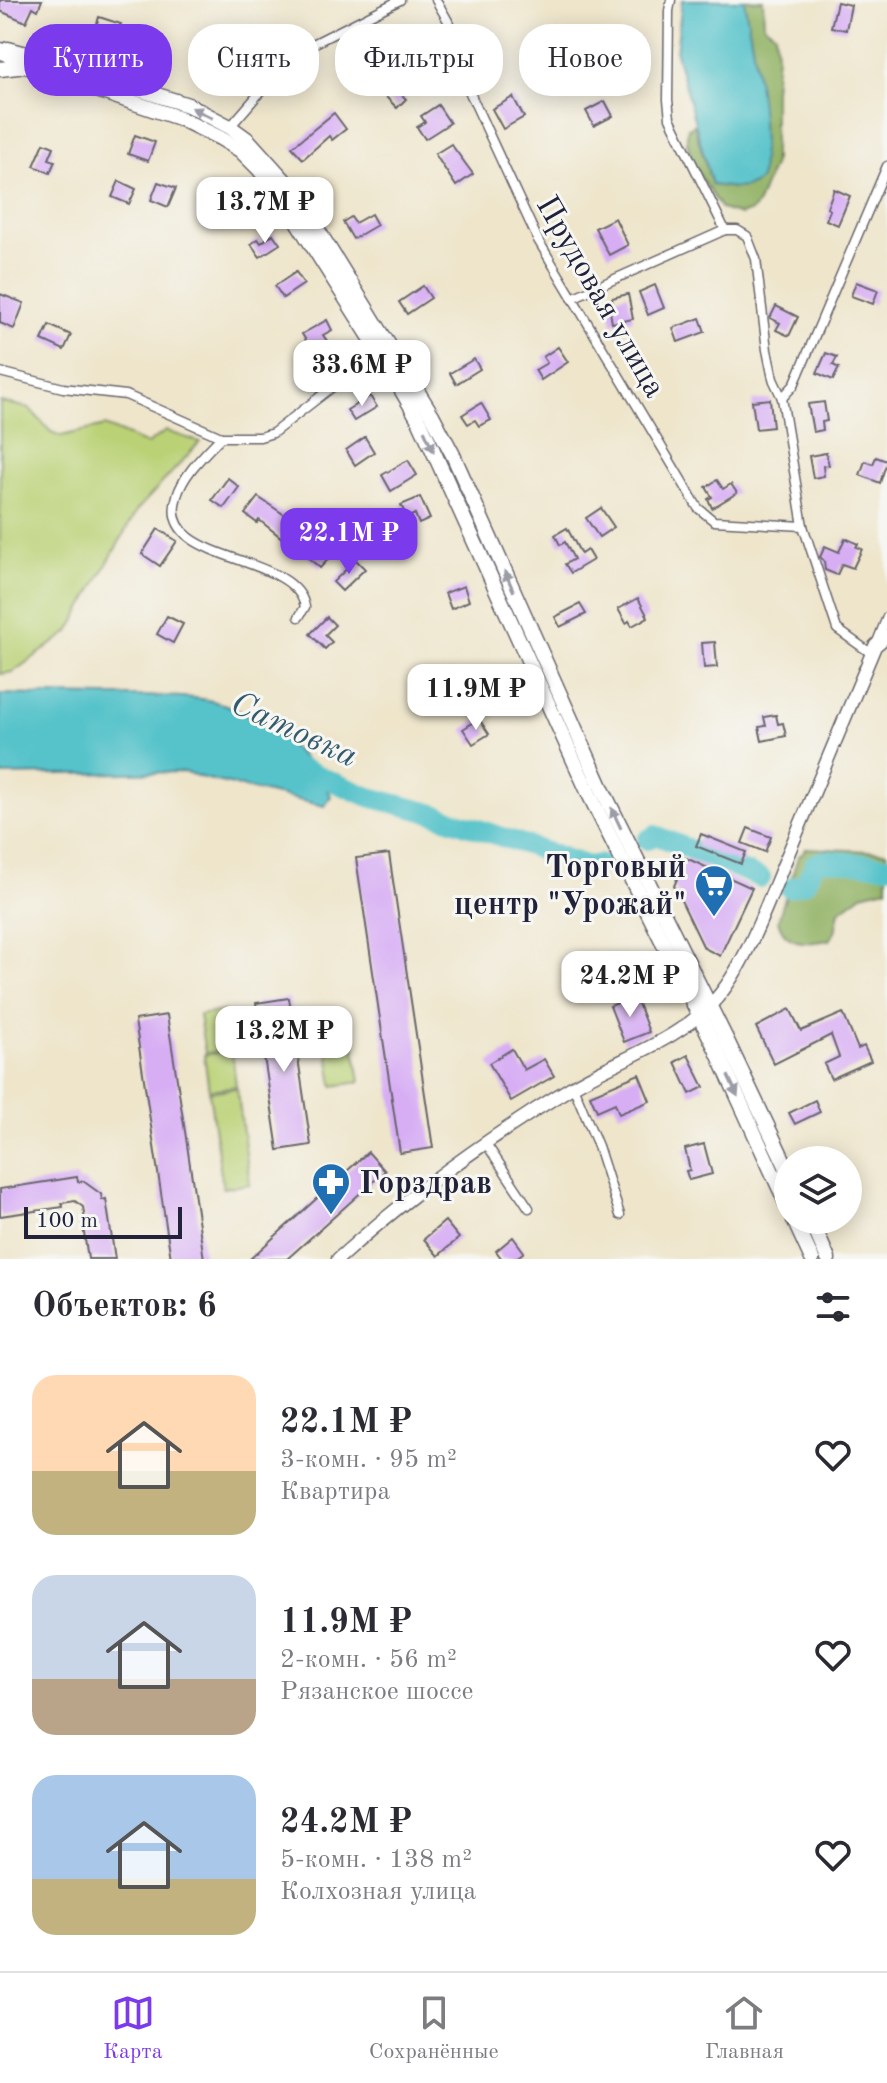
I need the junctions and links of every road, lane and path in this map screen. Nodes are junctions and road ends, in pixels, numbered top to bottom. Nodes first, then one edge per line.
1 (400, 0) edge
2 (436, 0) edge
3 (671, 0) edge
4 (0, 48) edge
5 (24, 65) edge
6 (24, 66) edge
7 (0, 69) edge
8 (114, 96) edge
9 (230, 127) junction
10 (887, 166) edge
11 (725, 230) junction
12 (572, 298) junction
13 (379, 351) junction
14 (0, 372) edge
15 (782, 398) junction
16 (221, 437) junction
17 (803, 526) junction
18 (299, 617) dead end
19 (887, 617) edge
20 (887, 636) edge
21 (873, 650) junction
22 (704, 1011) junction
23 (573, 1086) junction
24 (485, 1142) junction
25 (775, 1146) edge
26 (774, 1174) edge
27 (529, 1208) dead end
28 (620, 1215) dead end
29 (800, 1234) edge
30 (817, 1234) edge
31 (338, 1259) edge
32 (812, 1259) edge
33 (828, 1259) edge

1 - 9 street
2 - 12 street, Прудовая улица
3 - 11 street
4 - 5 main road
9 -> 4 main road
6 - 7 main road
8 - 13 main road
22 -> 9 main road
10 - 15 street
11 - 12 street
11 - 15 street
12 - 17 street, Прудовая улица
13 - 16 street
13 -> 22 main road
14 - 16 street
15 - 17 street
16 - 18 street
17 - 21 street
19 - 21 street
20 - 21 main road
21 - 22 main road
22 - 23 main road
22 - 25 main road
22 -> 26 main road
23 - 24 main road
23 - 28 street
24 - 27 street
24 - 31 main road
29 - 32 main road
30 - 33 main road

